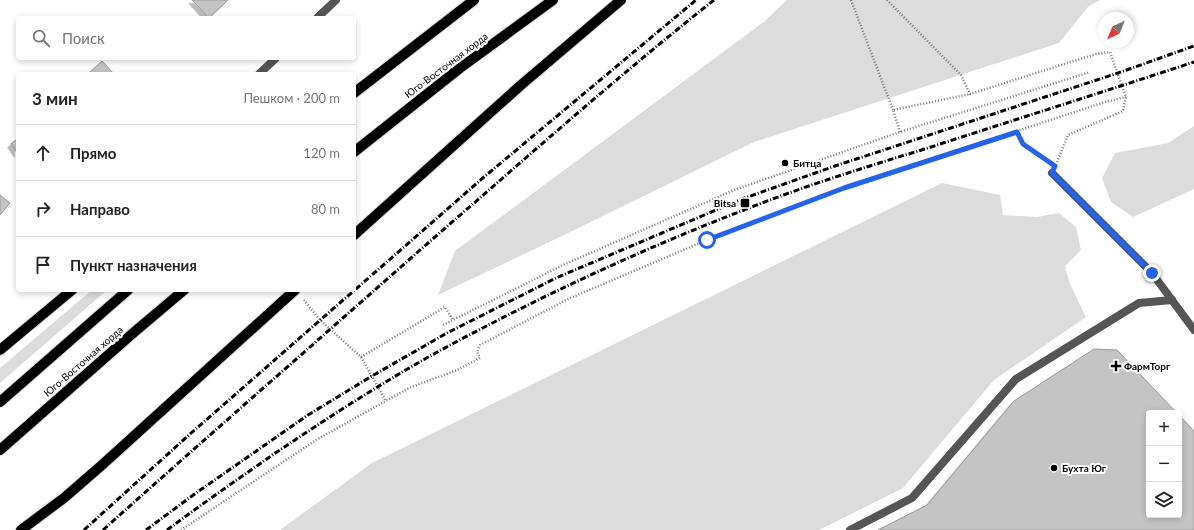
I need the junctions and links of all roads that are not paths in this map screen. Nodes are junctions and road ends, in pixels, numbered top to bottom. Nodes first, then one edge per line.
1 (336, 0) edge
2 (474, 0) edge
3 (553, 0) edge
4 (621, 0) edge
5 (319, 16) edge
6 (274, 60) edge
7 (261, 72) edge
8 (356, 91) edge
9 (356, 150) edge
10 (1053, 170) road end
11 (356, 233) edge
12 (70, 292) edge
13 (126, 292) edge
14 (182, 292) edge
15 (293, 292) edge
16 (1172, 300) junction
17 (1194, 330) edge
18 (0, 350) edge
19 (0, 402) edge
20 (0, 450) edge
21 (21, 530) edge
22 (850, 530) edge

1 - 5 street
2 - 8 main road
3 - 9 main road, Юго-Восточная хорда
4 - 11 main road
6 - 7 street
10 - 16 street
12 - 18 main road
13 - 19 main road
14 - 20 main road, Юго-Восточная хорда
15 - 21 main road
16 - 17 street
16 - 22 street

